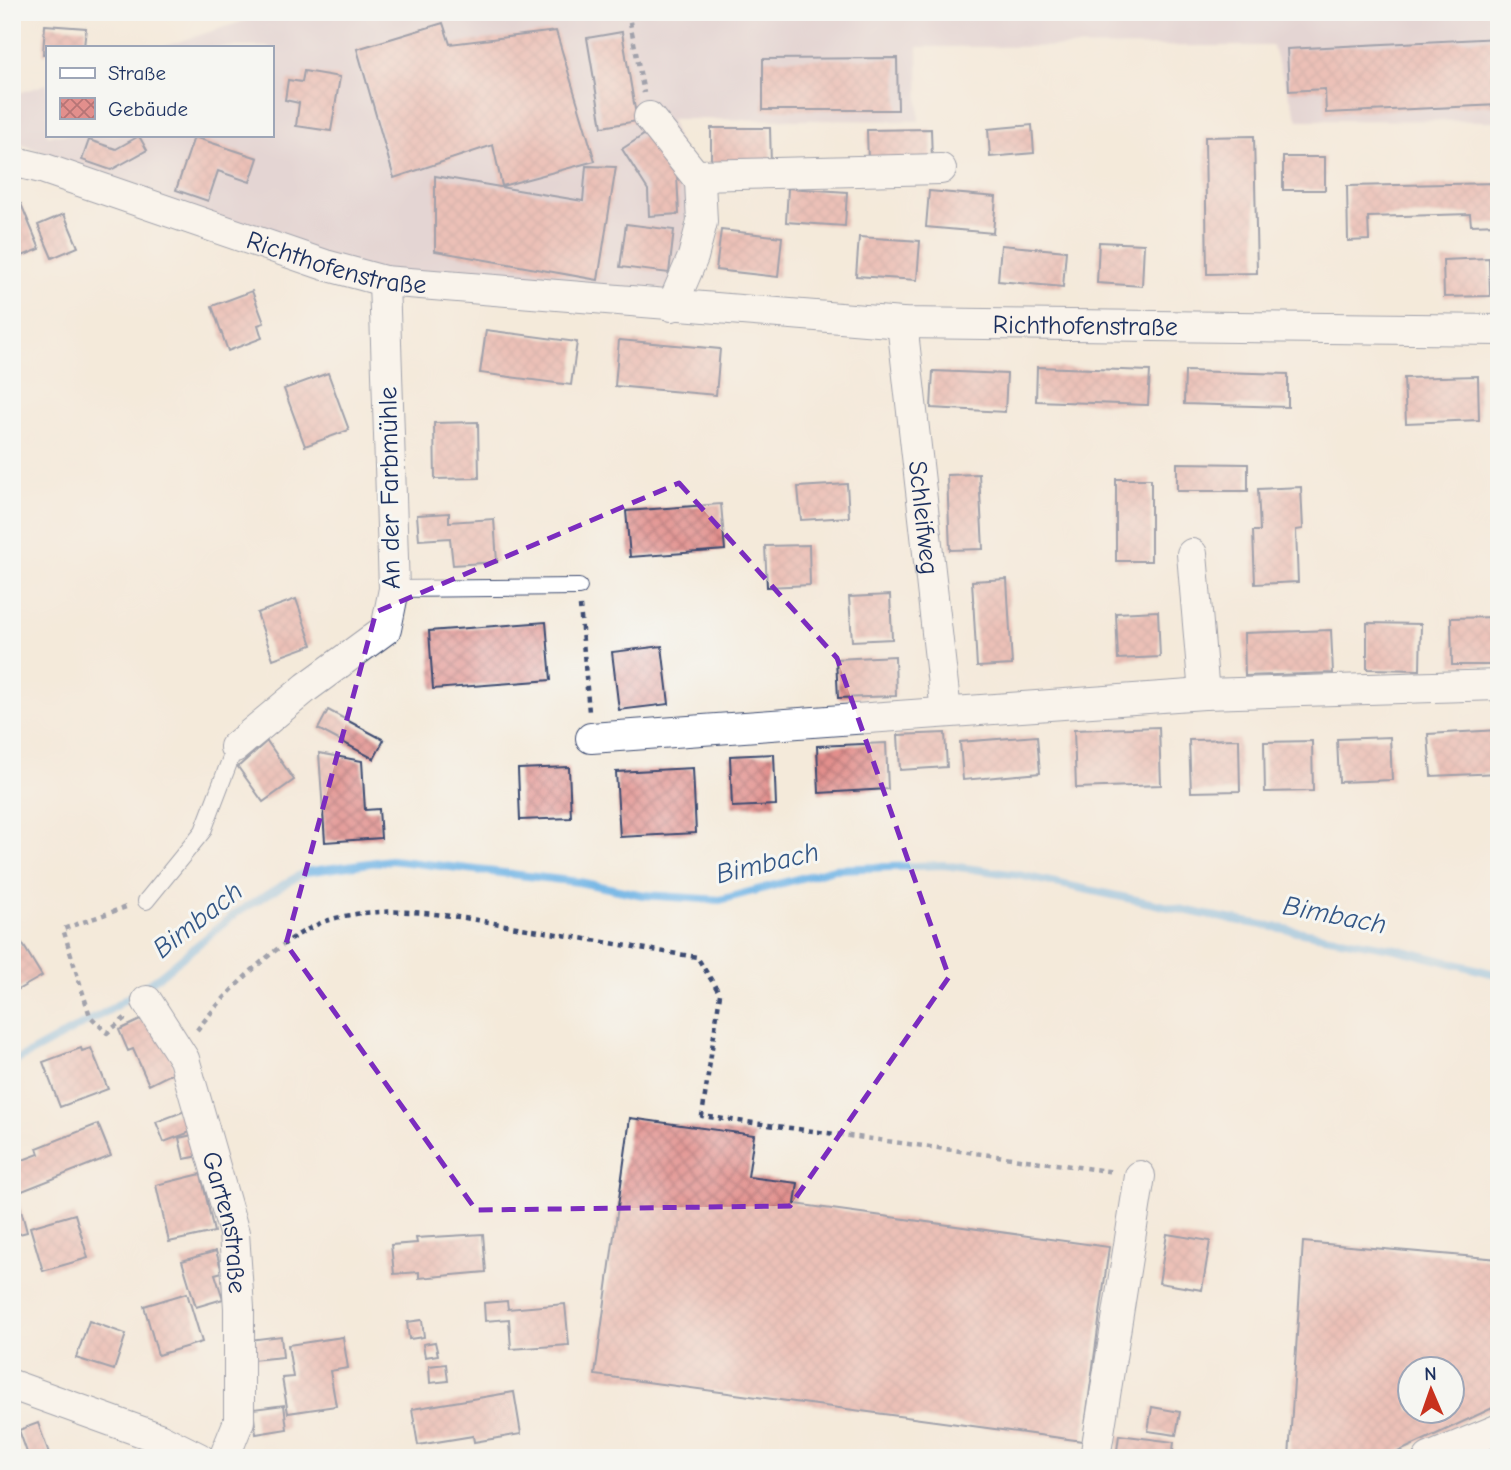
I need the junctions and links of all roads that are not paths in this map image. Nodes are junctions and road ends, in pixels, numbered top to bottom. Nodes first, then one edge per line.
1 (649, 117) road end
2 (12, 161) edge
3 (941, 169) dead end
4 (696, 175) junction
5 (384, 281) junction
6 (672, 306) junction
7 (902, 323) junction
8 (1499, 330) edge
9 (1192, 554) dead end
10 (579, 587) road end
11 (394, 589) junction
12 (1499, 685) edge
13 (1204, 694) junction
14 (946, 712) junction
15 (591, 738) road end
16 (236, 747) joint
17 (146, 901) road end
18 (147, 1001) dead end
19 (1140, 1175) road end
20 (12, 1385) edge
21 (1499, 1429) edge
22 (199, 1458) edge
23 (224, 1458) edge
24 (1095, 1458) edge
25 (1429, 1458) edge

1 - 4 street
2 - 5 street, Richthofenstraße
3 - 4 street
4 - 6 street
5 - 6 street, Richthofenstraße
5 - 11 street, An der Farbmühle
6 - 7 street, Richthofenstraße
7 - 8 street, Richthofenstraße
7 - 14 street, Schleifweg
9 - 13 street
10 - 11 lane
11 - 16 street, An der Farbmühle
12 - 13 street
13 - 14 street
14 - 15 street
16 - 17 lane
18 - 23 street, Gartenstraße
19 - 24 street
20 - 22 street
21 - 25 street

